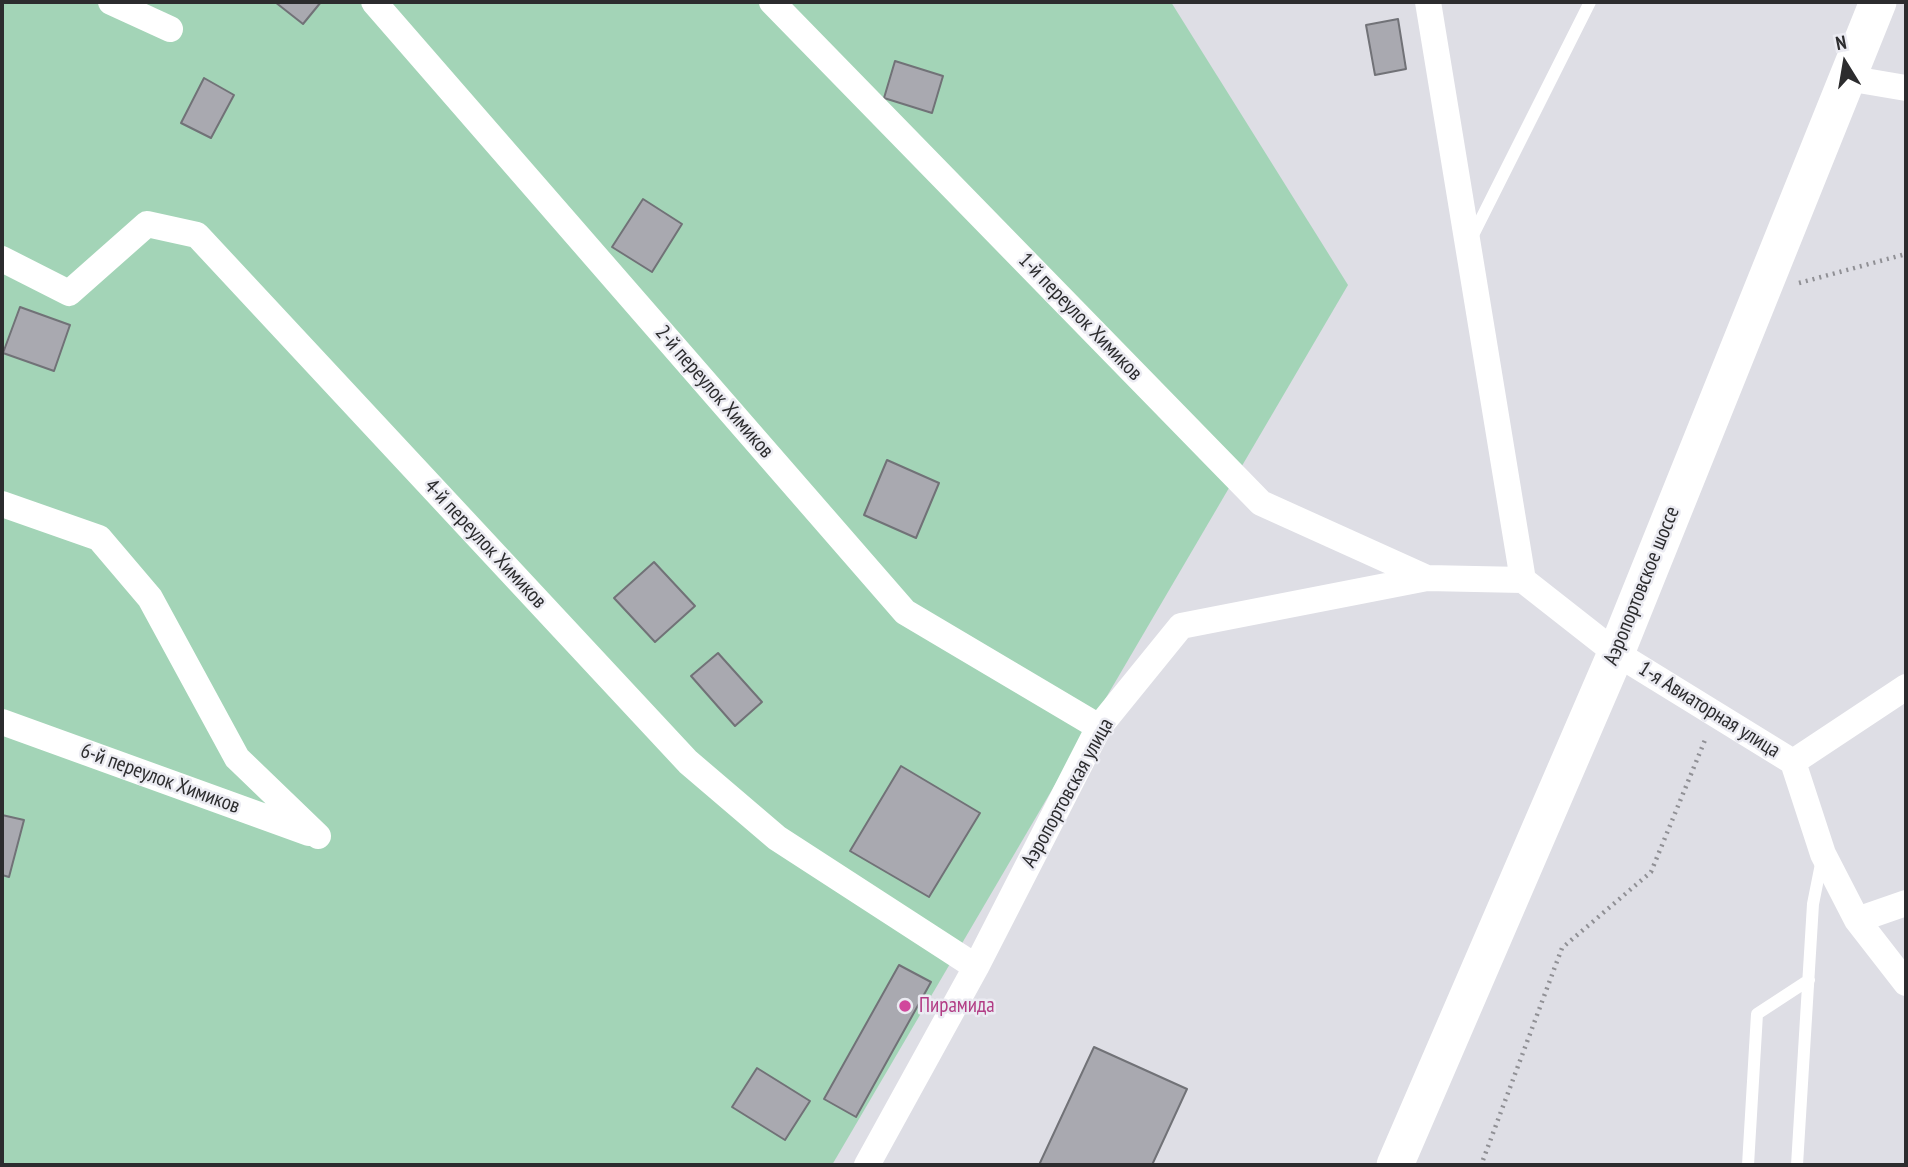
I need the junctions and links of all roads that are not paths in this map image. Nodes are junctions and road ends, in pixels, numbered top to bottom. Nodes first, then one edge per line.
1 (111, 2) edge
2 (374, 2) edge
3 (772, 2) edge
4 (1428, 2) edge
5 (1590, 2) edge
6 (1878, 2) edge
7 (170, 29) dead end
8 (1847, 78) junction
9 (1906, 88) edge
10 (1468, 245) junction
11 (2, 259) edge
12 (2, 504) edge
13 (1427, 578) junction
14 (1523, 580) junction
15 (1616, 653) junction
16 (1906, 687) edge
17 (2, 722) edge
18 (1099, 727) junction
19 (1793, 762) junction
20 (1822, 854) junction
21 (1906, 903) edge
22 (1857, 920) junction
23 (976, 967) junction
24 (1808, 979) junction
25 (1906, 983) edge
26 (867, 1165) edge
27 (1395, 1165) edge
28 (1748, 1165) edge
29 (1797, 1165) edge

1 - 7 street
2 - 18 street, 2-й переулок Химиков
3 - 13 street, 1-й переулок Химиков
4 - 10 street
5 - 10 lane
6 - 8 main road, Аэропортовское шоссе
8 - 9 street
8 - 15 main road, Аэропортовское шоссе
10 - 14 street
11 - 23 street, 4-й переулок Химиков
12 - 17 street, 6-й переулок Химиков
13 - 14 street, Аэропортовская улица
13 - 18 street, Аэропортовская улица
14 - 15 street, 1-я Авиаторная улица
15 - 19 street, 1-я Авиаторная улица
15 - 27 main road, Аэропортовское шоссе
16 - 19 street, 1-я Авиаторная улица
18 - 23 street, Аэропортовская улица
19 - 20 street
20 - 22 street
20 - 24 lane
21 - 22 street
22 - 25 street
23 - 26 street, Аэропортовская улица
24 - 28 lane
24 - 29 lane

